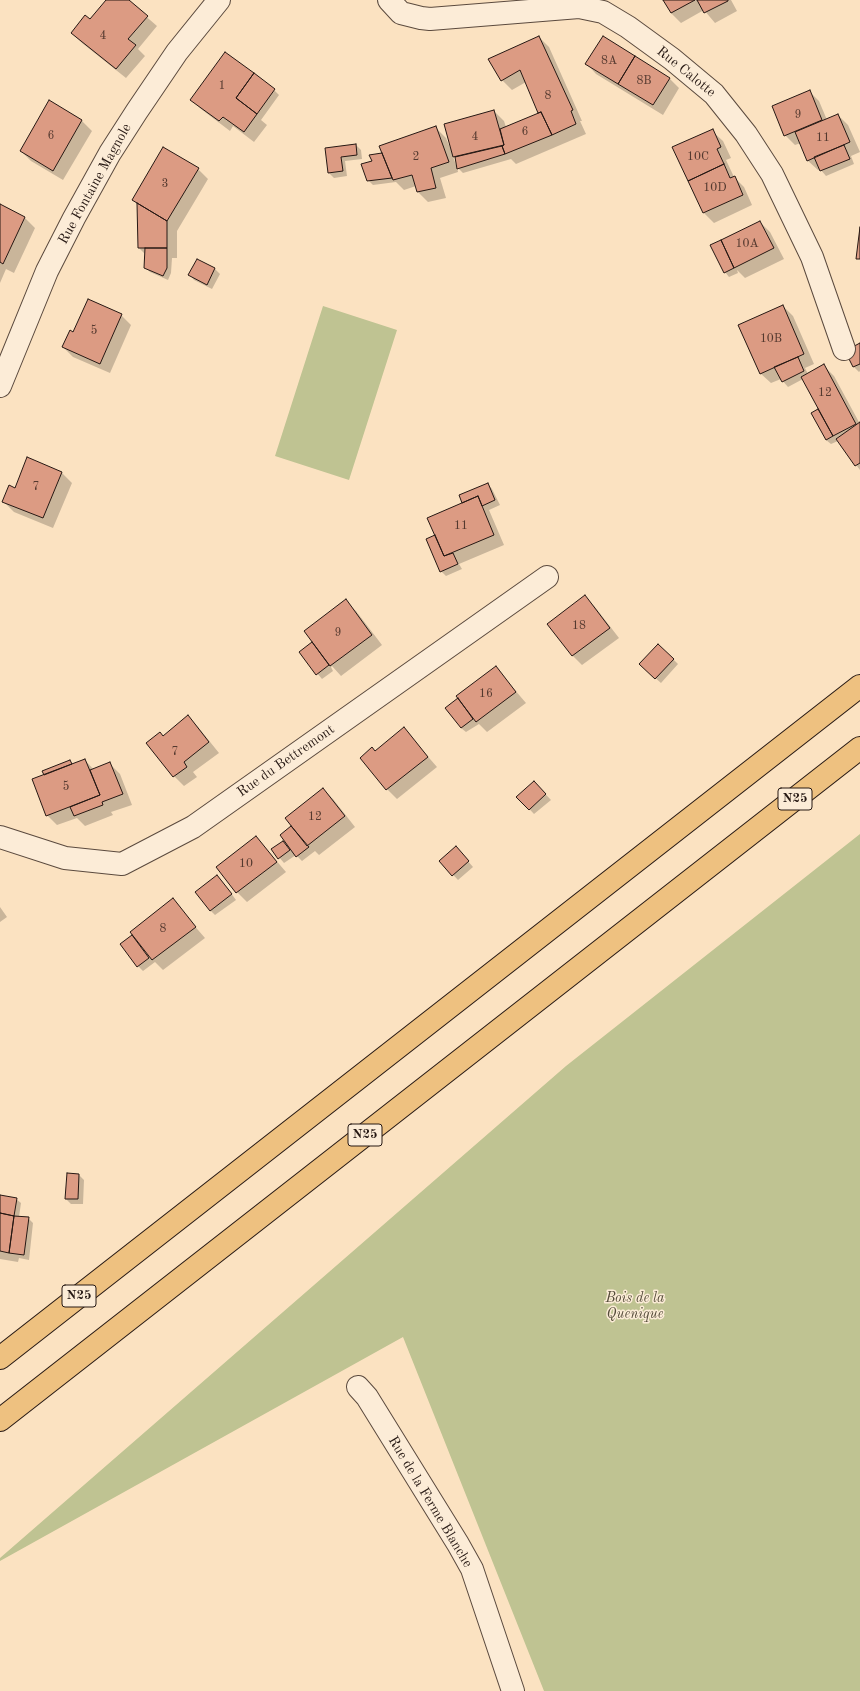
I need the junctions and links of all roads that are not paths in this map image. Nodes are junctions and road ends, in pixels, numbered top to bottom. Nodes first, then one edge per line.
1 (219, 0) edge
2 (388, 0) edge
3 (844, 349) dead end
4 (0, 386) edge
5 (547, 577) dead end
6 (860, 686) edge
7 (860, 748) edge
8 (0, 837) edge
9 (0, 1358) edge
10 (358, 1387) dead end
11 (0, 1420) edge
12 (513, 1691) edge

1 - 4 street, Rue Fontaine Magnole
2 - 3 street, Rue Calotte
5 - 8 street, Rue du Bettremont
6 - 9 highway, N25
7 - 11 highway, N25
10 - 12 street, Rue de la Ferme Blanche

